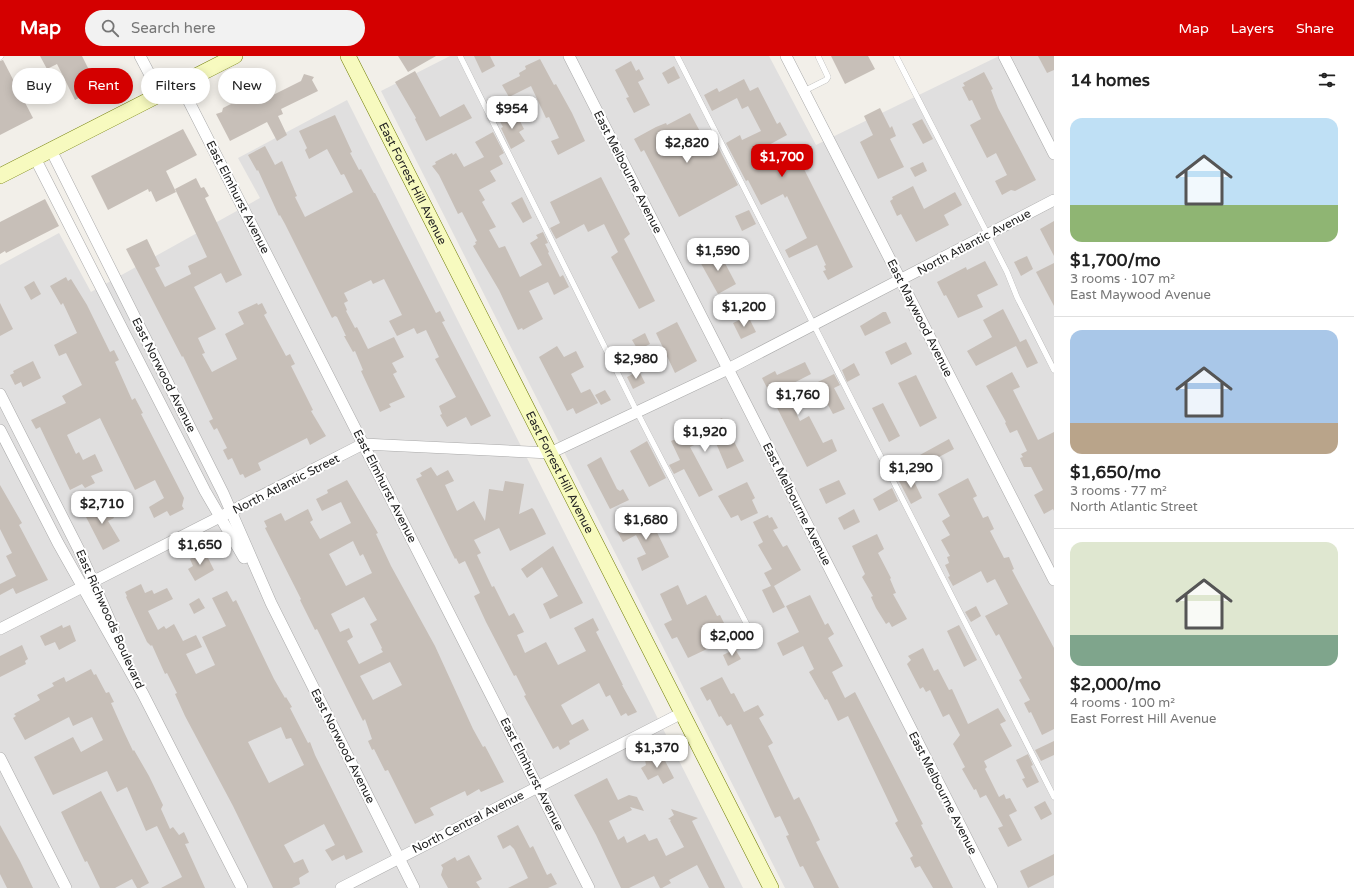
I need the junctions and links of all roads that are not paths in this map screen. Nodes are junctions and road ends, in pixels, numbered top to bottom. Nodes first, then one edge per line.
1 (140, 56) edge
2 (235, 56) edge
3 (348, 56) edge
4 (460, 56) edge
5 (569, 56) edge
6 (677, 56) edge
7 (786, 56) edge
8 (818, 56) edge
9 (896, 56) edge
10 (1004, 56) edge
11 (146, 68) edge
12 (210, 69) edge
13 (804, 91) junction
14 (141, 104) edge
15 (190, 104) edge
16 (51, 150) junction
17 (1054, 154) edge
18 (35, 158) junction
19 (0, 176) edge
20 (1054, 200) edge
21 (987, 235) junction
22 (901, 280) junction
23 (813, 325) junction
24 (728, 369) junction
25 (1054, 370) edge
26 (0, 394) edge
27 (637, 412) junction
28 (0, 430) edge
29 (364, 444) junction
30 (550, 453) junction
31 (231, 512) junction
32 (220, 517) junction
33 (1054, 580) edge
34 (94, 582) junction
35 (83, 588) junction
36 (271, 603) junction
37 (0, 629) edge
38 (757, 644) dead end
39 (143, 694) junction
40 (682, 713) junction
41 (0, 758) edge
42 (539, 786) junction
43 (1054, 797) edge
44 (399, 858) junction
45 (66, 888) edge
46 (242, 888) edge
47 (341, 888) edge
48 (414, 888) edge
49 (589, 888) edge
50 (771, 888) edge
51 (992, 888) edge

1 - 11 street
2 - 12 main road
3 - 30 main road, East Forrest Hill Avenue
4 - 27 lane
5 - 24 street, East Melbourne Avenue
6 - 23 lane
7 - 13 street, East Maywood Avenue
8 - 13 lane
9 - 21 lane
10 - 17 street
13 - 22 street, East Maywood Avenue
14 - 16 main road
15 - 29 street, East Elmhurst Avenue
16 - 18 main road
16 - 31 street, East Norwood Avenue
18 - 19 main road
18 - 32 street, East Norwood Avenue
20 - 21 street, North Atlantic Avenue
21 - 22 street, North Atlantic Avenue
21 - 25 lane
22 - 23 street, North Atlantic Avenue
22 - 33 street, East Maywood Avenue
23 - 24 street, North Atlantic Avenue
23 - 43 lane
24 - 27 street, North Atlantic Avenue
24 - 51 street, East Melbourne Avenue
26 - 34 street, East Richwoods Boulevard
27 - 30 street, North Atlantic Avenue
27 - 38 lane
28 - 35 street, East Richwoods Boulevard
29 - 30 street, North Atlantic Street
29 - 31 street, North Atlantic Street
29 - 42 street, East Elmhurst Avenue
30 - 40 main road, East Forrest Hill Avenue
31 - 32 street, North Atlantic Street
31 - 36 street, East Norwood Avenue
32 - 34 street, North Atlantic Street
32 - 36 street, East Norwood Avenue
34 - 35 street, North Atlantic Street
34 - 39 street, East Richwoods Boulevard
35 - 37 street, North Atlantic Street
35 - 39 street, East Richwoods Boulevard
36 - 44 street, East Norwood Avenue
39 - 46 street, East Richwoods Boulevard
40 - 42 street, North Central Avenue
40 - 50 main road, East Forrest Hill Avenue
41 - 45 street
42 - 44 street, North Central Avenue
42 - 49 street, East Elmhurst Avenue
44 - 47 street, North Central Avenue
44 - 48 street, East Norwood Avenue

